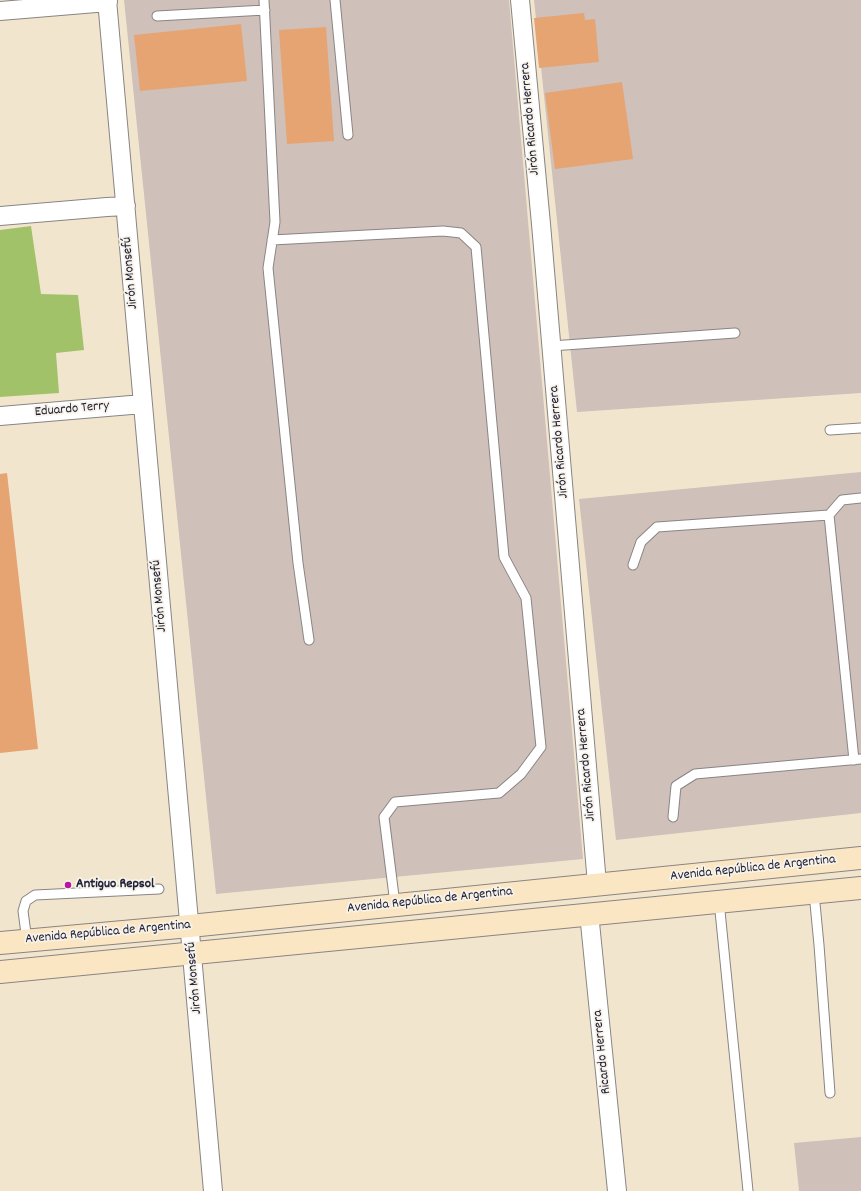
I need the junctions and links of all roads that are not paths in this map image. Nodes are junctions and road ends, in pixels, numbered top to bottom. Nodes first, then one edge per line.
1 (264, 0) edge
2 (335, 0) edge
3 (520, 0) edge
4 (108, 1) edge
5 (265, 10) junction
6 (0, 11) edge
7 (156, 16) dead end
8 (348, 135) dead end
9 (126, 206) junction
10 (0, 216) edge
11 (272, 240) junction
12 (735, 333) dead end
13 (551, 346) junction
14 (143, 404) junction
15 (0, 416) edge
16 (861, 428) edge
17 (830, 430) dead end
18 (861, 498) edge
19 (829, 515) junction
20 (633, 565) dead end
21 (309, 640) dead end
22 (857, 759) edge
23 (673, 817) dead end
24 (861, 858) edge
25 (597, 884) junction
26 (861, 888) edge
27 (159, 889) dead end
28 (814, 892) junction
29 (719, 901) junction
30 (395, 904) junction
31 (589, 913) junction
32 (190, 926) junction
33 (27, 941) junction
34 (0, 943) edge
35 (192, 953) junction
36 (0, 972) edge
37 (830, 1093) dead end
38 (214, 1191) edge
39 (617, 1191) edge
40 (748, 1191) edge

1 - 5 lane
2 - 8 lane
3 - 13 street, Jirón Ricardo Herrera
4 - 6 street
4 - 9 street, Jirón Monsefú
5 - 7 lane
5 - 11 lane
9 - 10 street
9 - 14 street, Jirón Monsefú
11 - 21 lane
11 - 30 lane
12 - 13 lane
13 - 25 street, Jirón Ricardo Herrera
14 - 15 street, Eduardo Terry
14 - 32 street, Jirón Monsefú
16 - 17 lane
18 - 19 lane
19 - 20 lane
19 - 22 lane
22 - 23 lane
24 - 25 main road, Avenida República de Argentina
25 - 30 main road, Avenida República de Argentina
26 - 28 main road, Avenida República de Argentina
27 - 33 lane
28 - 29 main road, Avenida República de Argentina
28 - 37 lane
29 - 31 main road, Avenida República de Argentina
29 - 40 lane
30 - 32 main road, Avenida República de Argentina
31 - 35 main road, Avenida República de Argentina
31 - 39 street, Ricardo Herrera
32 - 33 main road, Avenida República de Argentina
32 - 35 street, Jirón Monsefú
33 - 34 main road, Avenida República de Argentina
35 - 36 main road, Avenida República de Argentina
35 - 38 street, Jirón Monsefú

